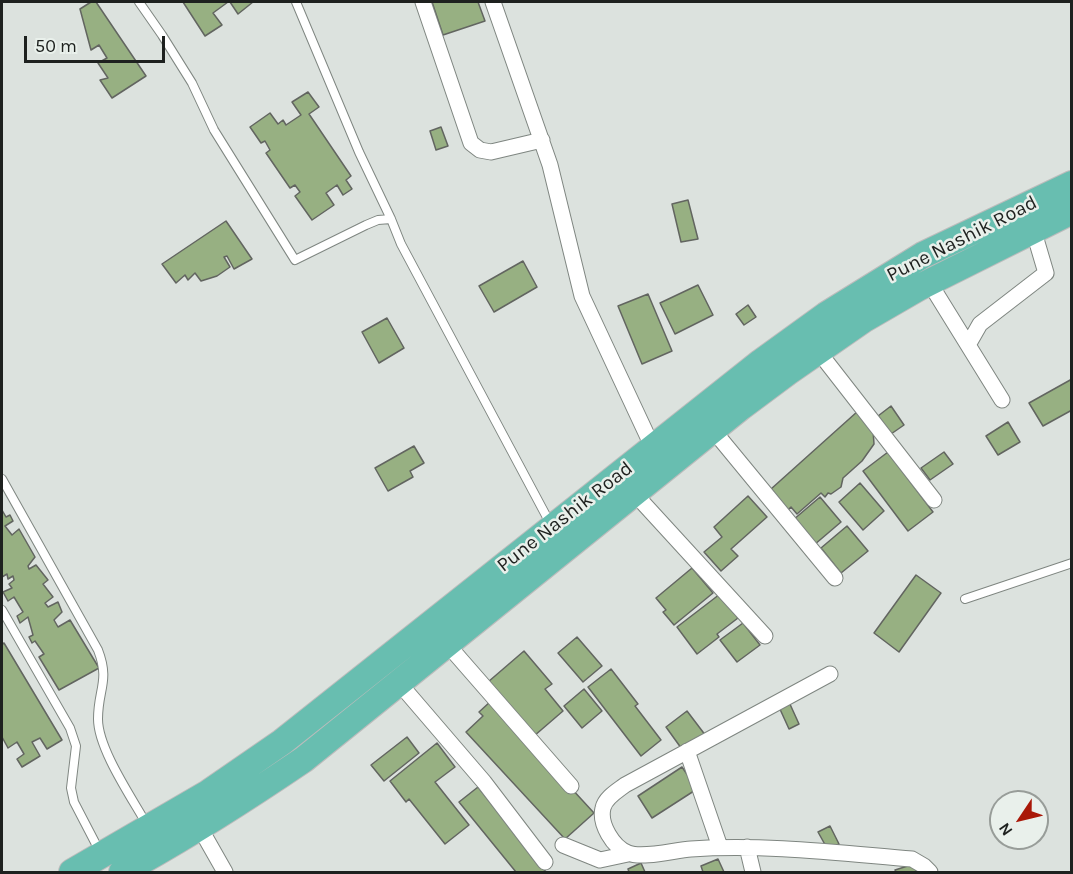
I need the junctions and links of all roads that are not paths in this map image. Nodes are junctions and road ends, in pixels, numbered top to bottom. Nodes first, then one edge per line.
1 (139, 2) edge
2 (296, 2) edge
3 (423, 2) edge
4 (493, 2) edge
5 (542, 140) junction
6 (1071, 184) edge
7 (1071, 211) edge
8 (392, 219) junction
9 (1033, 230) junction
10 (929, 282) junction
11 (968, 345) junction
12 (818, 351) junction
13 (1002, 400) dead end
14 (713, 430) junction
15 (652, 448) junction
16 (2, 479) edge
17 (634, 493) junction
18 (934, 500) dead end
19 (552, 527) junction
20 (1071, 563) edge
21 (835, 578) dead end
22 (965, 599) dead end
23 (2, 610) edge
24 (765, 636) dead end
25 (447, 644) junction
26 (830, 674) dead end
27 (399, 683) junction
28 (687, 751) junction
29 (571, 786) dead end
30 (200, 828) junction
31 (149, 829) junction
32 (563, 845) dead end
33 (720, 847) junction
34 (747, 847) junction
35 (628, 854) junction
36 (102, 856) junction
37 (545, 862) dead end
38 (72, 873) edge
39 (122, 873) edge
40 (225, 873) edge
41 (753, 873) edge
42 (930, 873) edge

1 - 8 lane
2 - 8 lane
3 - 5 street
4 - 5 street
5 - 15 street
6 - 15 highway, Pune Nashik Road
7 - 9 highway, Pune Nashik Road
8 - 19 lane
9 - 10 highway, Pune Nashik Road
9 - 11 street
10 - 11 street
10 - 12 highway, Pune Nashik Road
11 - 13 street
12 - 14 highway, Pune Nashik Road
12 - 18 street
14 - 17 highway, Pune Nashik Road
14 - 21 street
15 - 19 highway, Pune Nashik Road
16 - 31 lane
17 - 24 street
17 - 25 highway, Pune Nashik Road
19 - 31 highway, Pune Nashik Road
20 - 22 lane
23 - 36 lane
25 - 27 highway, Pune Nashik Road
25 - 29 street
26 - 28 street
27 - 30 highway, Pune Nashik Road
27 - 37 street
28 - 33 street
28 - 35 street
30 - 39 highway, Pune Nashik Road
30 - 40 street
31 - 36 highway, Pune Nashik Road
32 - 35 street
33 - 34 street
33 - 35 street
34 - 41 street
34 - 42 street
36 - 38 highway, Pune Nashik Road

